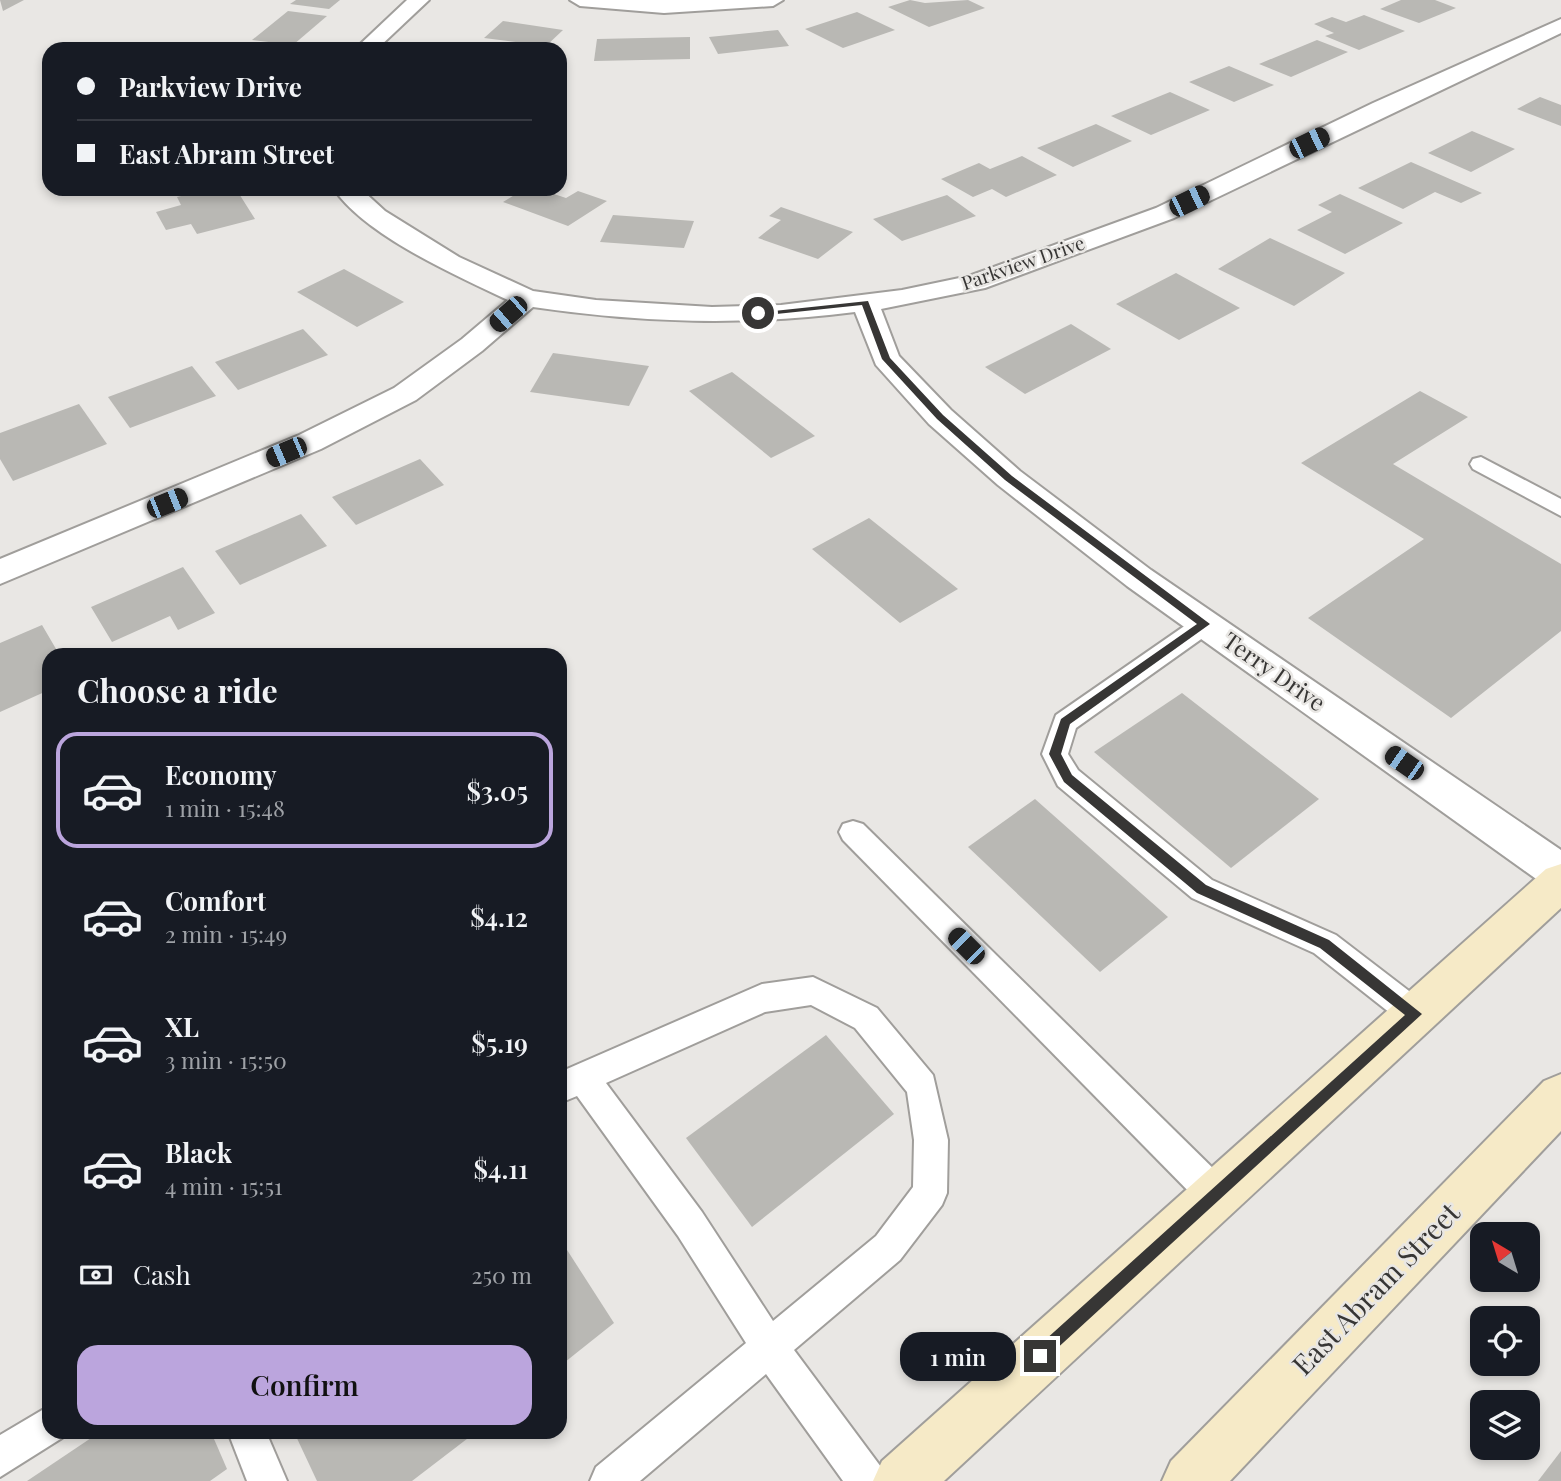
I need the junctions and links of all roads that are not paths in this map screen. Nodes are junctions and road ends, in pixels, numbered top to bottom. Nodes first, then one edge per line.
1 (419, 0) edge
2 (580, 0) edge
3 (773, 0) edge
4 (1561, 25) edge
5 (373, 42) edge
6 (354, 196) edge
7 (527, 298) junction
8 (865, 302) junction
9 (1481, 464) dead end
10 (1561, 509) edge
11 (0, 572) edge
12 (1205, 624) junction
13 (853, 832) dead end
14 (1561, 873) edge
15 (1561, 882) edge
16 (1415, 1014) junction
17 (572, 1083) edge
18 (1561, 1097) edge
19 (1216, 1195) junction
20 (769, 1347) junction
21 (42, 1430) edge
22 (250, 1439) edge
23 (0, 1458) edge
24 (267, 1481) edge
25 (610, 1481) edge
26 (867, 1481) edge
27 (902, 1481) edge
28 (1191, 1481) edge

1 - 5 street
2 - 3 street
4 - 8 street, Parkview Drive
6 - 7 street, Parkview Drive
7 - 8 street, Parkview Drive
7 - 11 street
8 - 12 street, Terry Drive
9 - 10 lane
12 - 14 street, Terry Drive
12 - 16 lane
13 - 19 lane
15 - 16 main road
16 - 19 main road
17 - 20 lane
17 - 20 lane
18 - 28 main road, East Abram Street
19 - 27 main road
20 - 25 lane
20 - 26 lane
21 - 23 lane
22 - 24 lane

